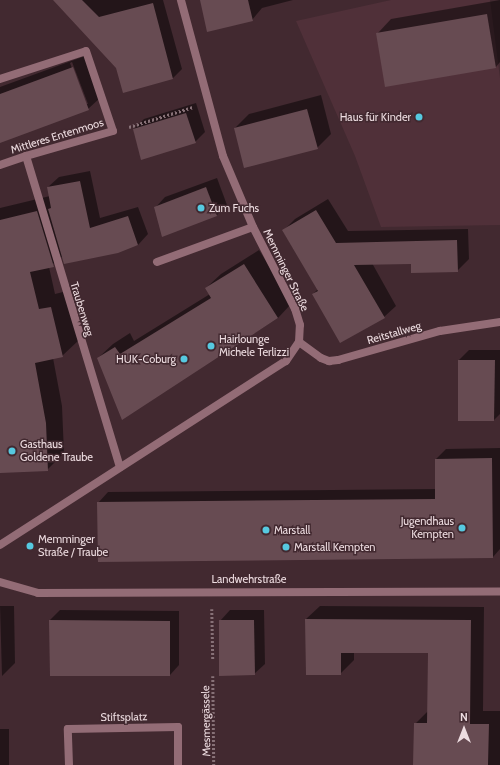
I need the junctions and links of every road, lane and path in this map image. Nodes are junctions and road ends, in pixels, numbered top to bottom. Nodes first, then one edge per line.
1 (181, 0) edge
2 (0, 79) edge
3 (208, 102) junction
4 (113, 131) junction
5 (26, 156) junction
6 (0, 165) edge
7 (253, 227) junction
8 (158, 262) dead end
9 (500, 322) edge
10 (299, 342) junction
11 (120, 468) junction
12 (0, 544) edge
13 (0, 582) edge
14 (212, 590) junction
15 (500, 591) edge
16 (213, 660) dead end
17 (213, 676) dead end
18 (69, 765) edge
19 (178, 765) edge
20 (214, 765) edge

1 - 3 street, Memminger Straße
2 - 4 street, Mittleres Entenmoos
3 - 4 path
3 - 7 street, Memminger Straße
4 - 5 street, Mittleres Entenmoos
5 - 6 street, Mittleres Entenmoos
5 - 11 street, Traubenweg
7 - 8 street
7 - 10 street, Memminger Straße
9 - 10 street, Reitstallweg
10 - 11 street
11 - 12 street
13 - 14 street, Landwehrstraße
14 - 15 street, Landwehrstraße
14 - 16 path
17 - 20 path, Mesmergässele
18 - 19 street, Stiftsplatz

